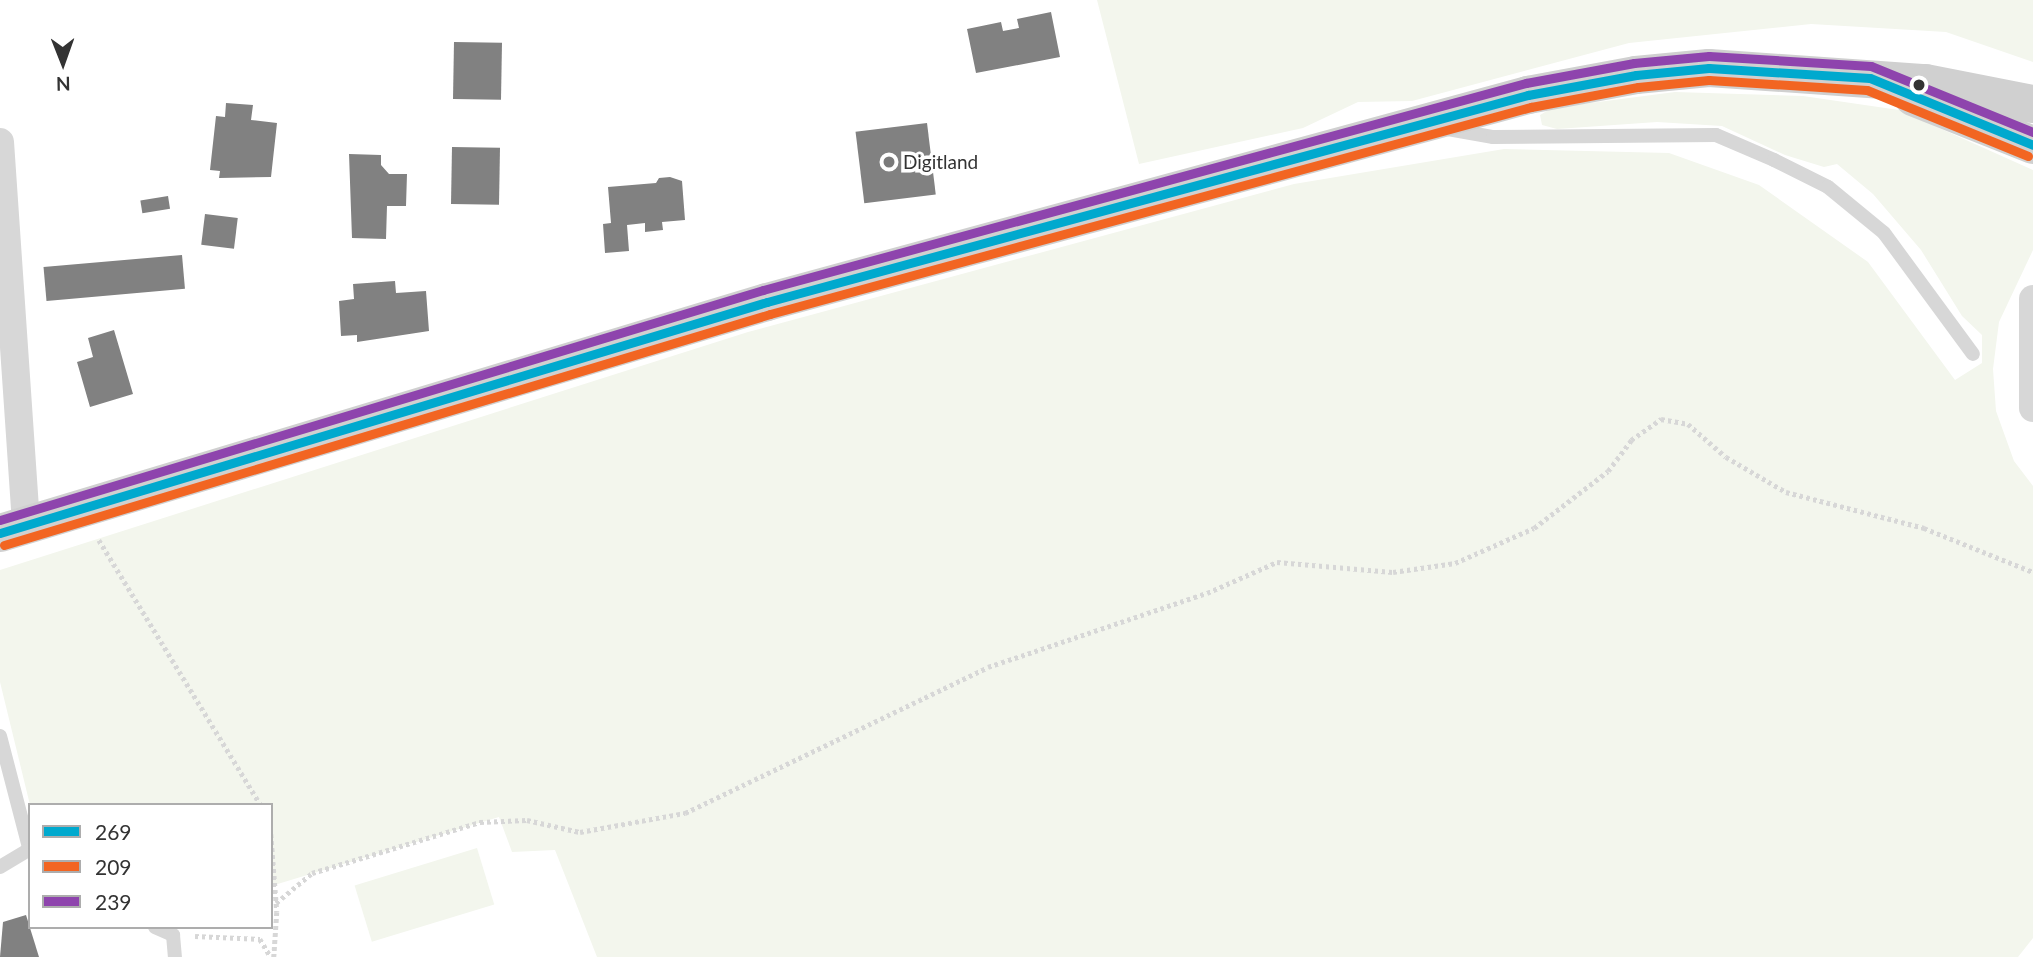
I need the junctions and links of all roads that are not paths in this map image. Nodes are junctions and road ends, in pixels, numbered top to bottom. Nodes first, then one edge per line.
1 (1870, 78) junction
2 (2033, 104) edge
3 (1419, 124) junction
4 (0, 142) edge
5 (2033, 145) edge
6 (2033, 299) edge
7 (2033, 342) edge
8 (1973, 354) dead end
9 (2033, 408) edge
10 (13, 529) edge
11 (0, 736) edge
12 (28, 846) edge
13 (28, 851) edge
14 (0, 867) edge
15 (160, 929) edge
16 (175, 957) edge

1 - 2 street
1 - 3 street
1 - 5 street
3 - 8 lane
3 - 10 street
4 - 10 street
6 - 7 street
7 - 9 street
11 - 12 lane
13 - 14 lane
15 - 16 lane

